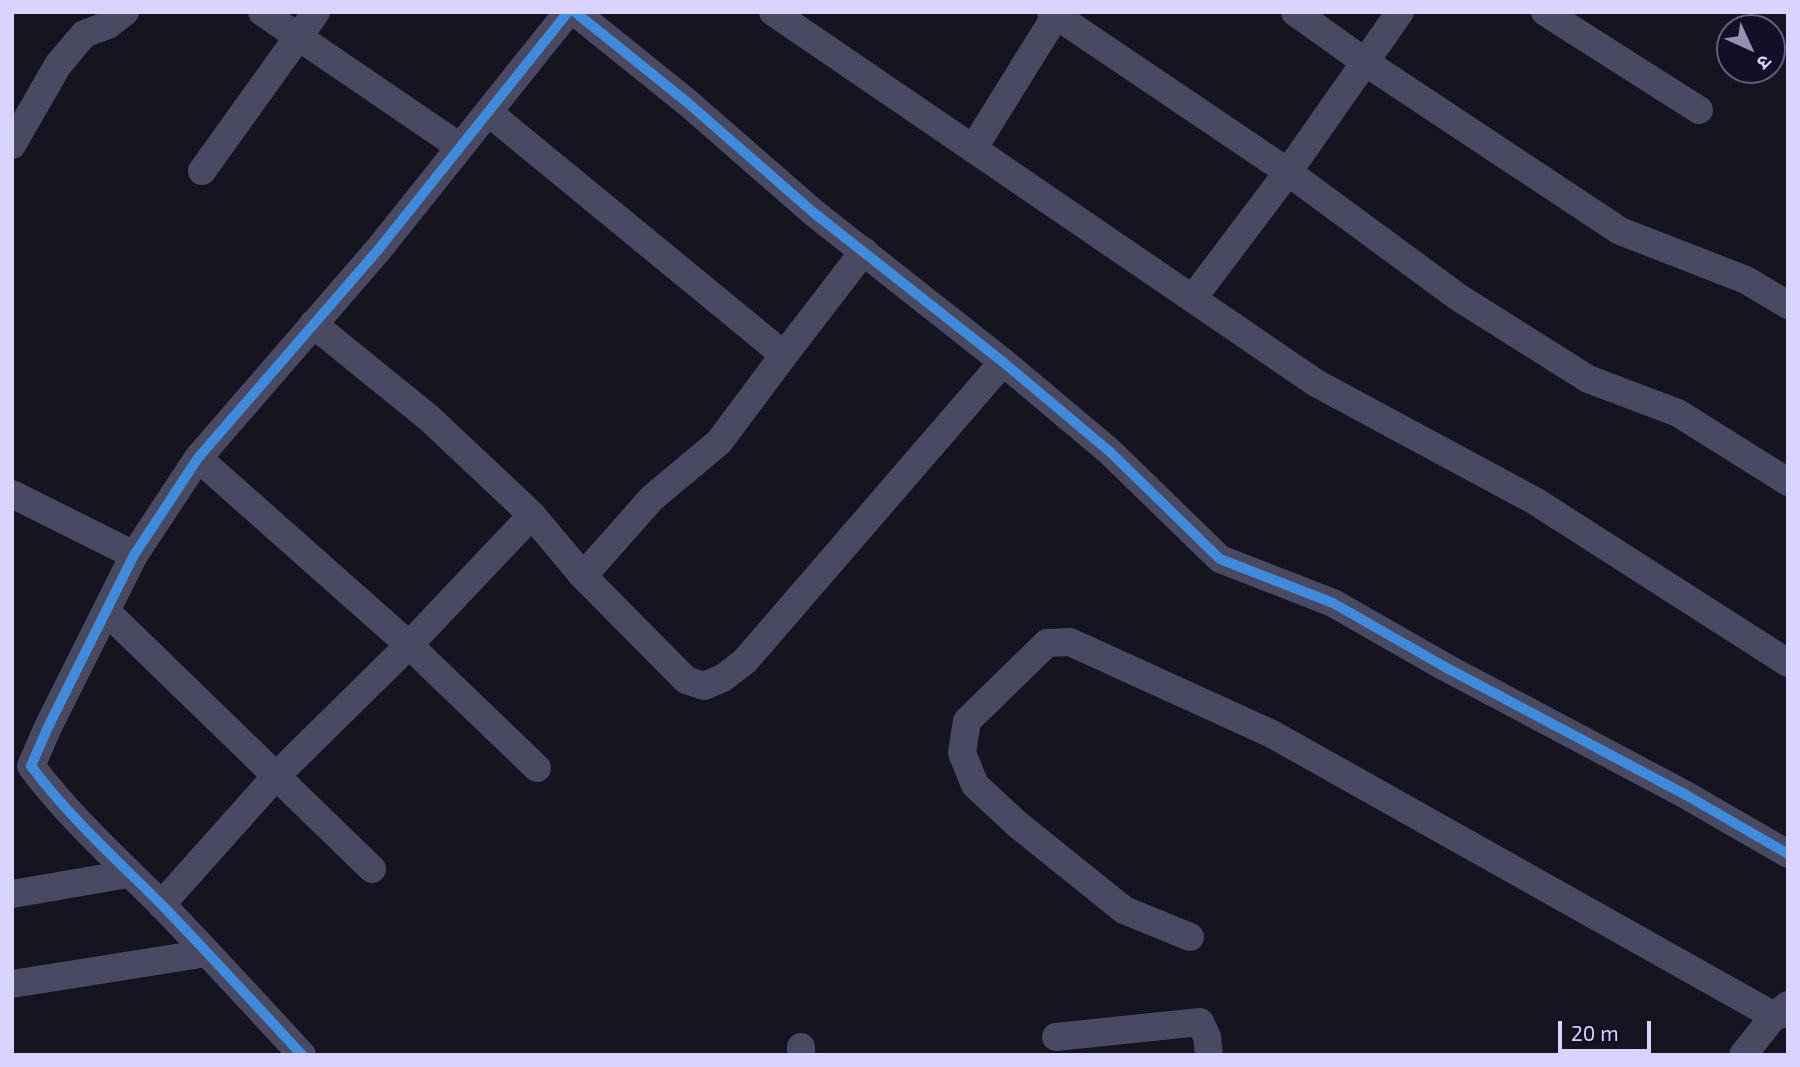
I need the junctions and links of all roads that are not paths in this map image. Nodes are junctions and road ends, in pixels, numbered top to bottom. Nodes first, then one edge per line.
1 (125, 12) edge
2 (262, 12) edge
3 (316, 12) edge
4 (568, 12) edge
5 (575, 12) edge
6 (773, 12) edge
7 (1295, 12) edge
8 (1400, 12) edge
9 (1545, 12) edge
10 (1055, 13) edge
11 (298, 35) junction
12 (1365, 62) junction
13 (1699, 110) dead end
14 (488, 112) junction
15 (12, 145) edge
16 (460, 147) junction
17 (973, 149) junction
18 (202, 171) dead end
19 (1288, 172) junction
20 (864, 251) junction
21 (1193, 298) junction
22 (1788, 305) edge
23 (313, 324) junction
24 (784, 355) junction
25 (1003, 362) junction
26 (198, 458) junction
27 (1788, 482) edge
28 (12, 494) edge
29 (532, 515) junction
30 (134, 555) junction
31 (583, 576) junction
32 (106, 611) junction
33 (409, 645) junction
34 (1788, 663) edge
35 (537, 768) dead end
36 (277, 775) junction
37 (1788, 853) edge
38 (372, 869) dead end
39 (128, 874) junction
40 (12, 894) edge
41 (162, 905) junction
42 (1190, 937) dead end
43 (207, 953) junction
44 (12, 984) edge
45 (1783, 1011) edge
46 (1056, 1037) dead end
47 (297, 1053) edge
48 (1209, 1055) edge
49 (1743, 1055) edge

1 - 15 street
2 - 11 street
3 - 11 street
4 - 14 street
5 - 20 street
6 - 17 street
7 - 12 street
8 - 12 street
9 - 13 street
10 - 17 street
10 - 19 street
11 - 16 street
11 - 18 street
12 - 19 street
12 - 22 street
14 - 16 street
14 - 24 street
16 - 23 street
17 - 21 street
19 - 21 street
19 - 27 street
20 - 24 street
20 - 25 street
21 - 34 street
23 - 26 street
23 - 29 street
24 - 31 street
25 - 31 street
25 - 37 street
26 - 30 street
26 - 33 street
28 - 30 street
29 - 31 street
29 - 33 street
30 - 32 street
32 - 36 street
32 - 39 street
33 - 35 street
33 - 36 street
36 - 38 street
36 - 41 street
39 - 40 street
39 - 41 street
41 - 43 street
42 - 45 street
43 - 44 street
43 - 47 street
45 - 49 street
46 - 48 street

